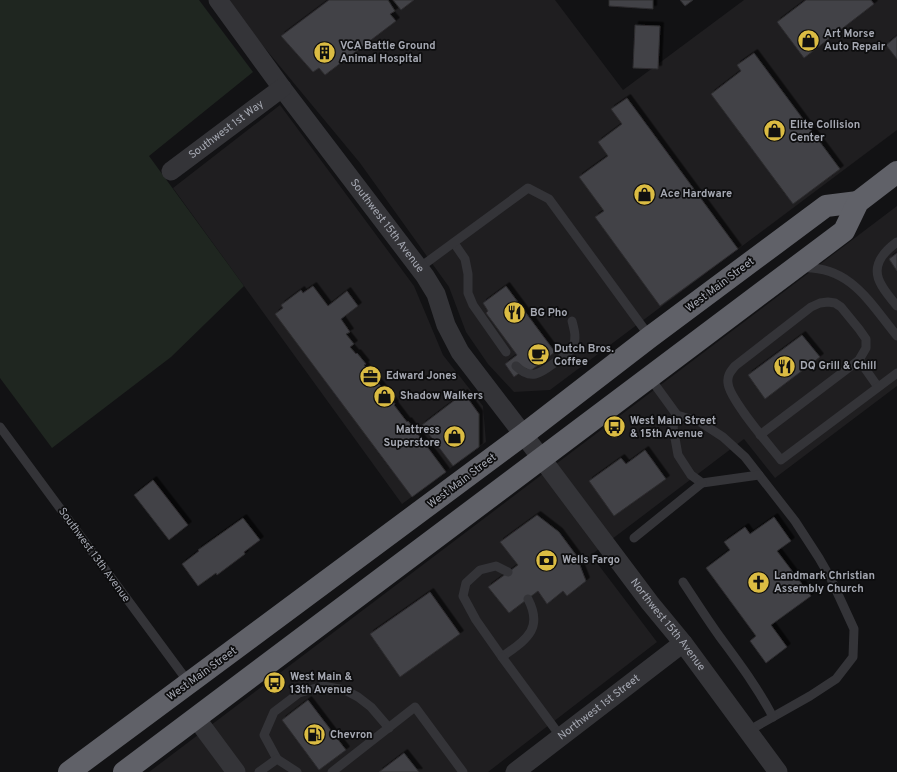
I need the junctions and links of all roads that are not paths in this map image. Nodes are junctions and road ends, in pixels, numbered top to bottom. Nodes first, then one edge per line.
1 (218, 0) edge
2 (282, 88) junction
3 (171, 171) dead end
4 (897, 172) edge
5 (858, 202) junction
6 (454, 242) junction
7 (897, 242) edge
8 (419, 268) junction
9 (795, 269) junction
10 (897, 306) edge
11 (572, 321) dead end
12 (897, 335) edge
13 (650, 337) junction
14 (506, 352) dead end
15 (859, 360) junction
16 (516, 366) dead end
17 (897, 373) edge
18 (650, 378) junction
19 (878, 388) junction
20 (678, 415) junction
21 (0, 426) edge
22 (523, 435) junction
23 (760, 435) junction
24 (542, 459) junction
25 (759, 475) junction
26 (702, 483) junction
27 (634, 538) dead end
28 (508, 572) dead end
29 (683, 582) dead end
30 (528, 599) dead end
31 (683, 643) junction
32 (502, 657) junction
33 (189, 683) junction
34 (773, 717) junction
35 (196, 718) junction
36 (389, 728) junction
37 (748, 731) junction
38 (561, 737) junction
39 (277, 759) junction
40 (69, 772) edge
41 (124, 772) edge
42 (236, 772) edge
43 (259, 772) edge
44 (297, 772) edge
45 (332, 772) edge
46 (463, 772) edge
47 (515, 772) edge
48 (778, 772) edge

1 - 2 street, Southwest 15th Avenue
2 - 3 street, Southwest 1st Way
2 - 8 street, Southwest 15th Avenue
4 - 5 highway
5 - 9 highway
5 - 13 highway, West Main Street
6 - 8 lane
6 - 13 lane
6 - 14 lane
7 - 10 lane
8 - 22 street, Southwest 15th Avenue
9 - 12 lane
9 - 18 highway
11 - 16 lane
13 - 22 highway, West Main Street
15 - 19 lane
15 - 23 lane
15 - 23 lane
17 - 19 lane
18 - 20 lane
18 - 24 highway
19 - 23 lane
20 - 25 lane
20 - 26 lane
21 - 33 lane, Southwest 13th Avenue
22 - 24 street, Southwest 15th Avenue
22 - 33 highway, West Main Street
24 - 31 street, Northwest 15th Avenue
24 - 35 highway
25 - 26 lane
25 - 34 lane
26 - 27 lane
28 - 32 lane
29 - 34 lane
30 - 32 lane
31 - 37 street, Northwest 15th Avenue
31 - 38 street, Northwest 1st Street
32 - 38 lane
33 - 40 highway, West Main Street
34 - 37 lane
35 - 41 highway
35 - 42 street
36 - 39 lane
36 - 45 lane
36 - 46 lane
37 - 48 street, Northwest 15th Avenue
38 - 47 street, Northwest 1st Street
39 - 43 lane
39 - 44 lane

